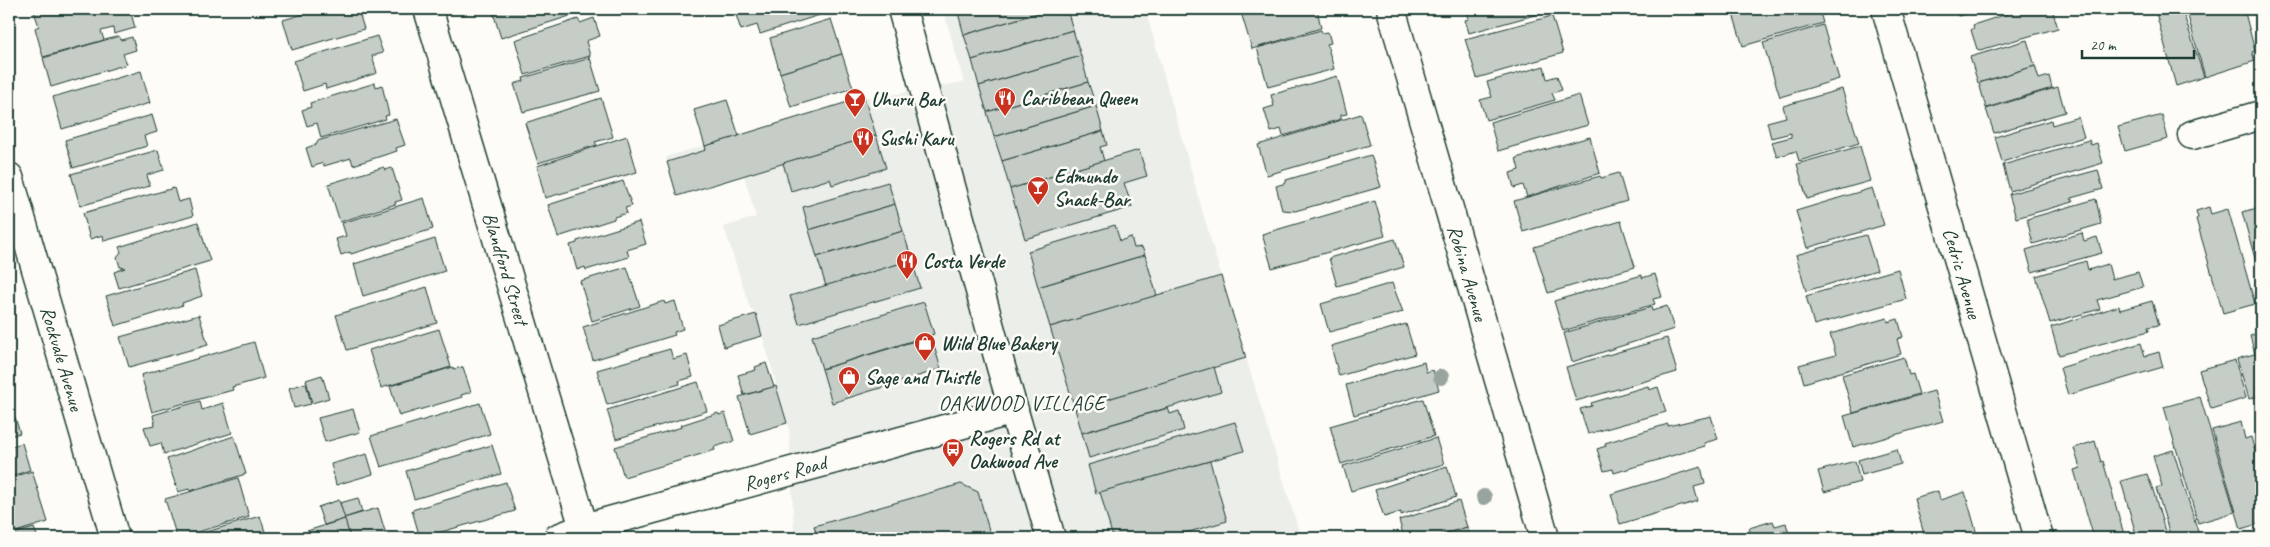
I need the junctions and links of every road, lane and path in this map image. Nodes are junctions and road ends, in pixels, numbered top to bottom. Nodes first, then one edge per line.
1 (428, 9) edge
2 (902, 9) edge
3 (1391, 9) edge
4 (1886, 9) edge
5 (2261, 115) edge
6 (2192, 135) dead end
7 (9, 177) edge
8 (1014, 410) junction
9 (584, 528) junction
10 (115, 538) edge
11 (558, 538) edge
12 (1052, 538) edge
13 (1545, 538) edge
14 (2039, 538) edge

1 - 9 street, Blandford Street
2 - 8 street
3 - 13 street, Robina Avenue
4 - 14 street, Cedric Avenue
5 - 6 street
7 - 10 street, Rockvale Avenue
8 - 9 street, Rogers Road
8 - 12 street
9 - 11 street, Rogers Road

